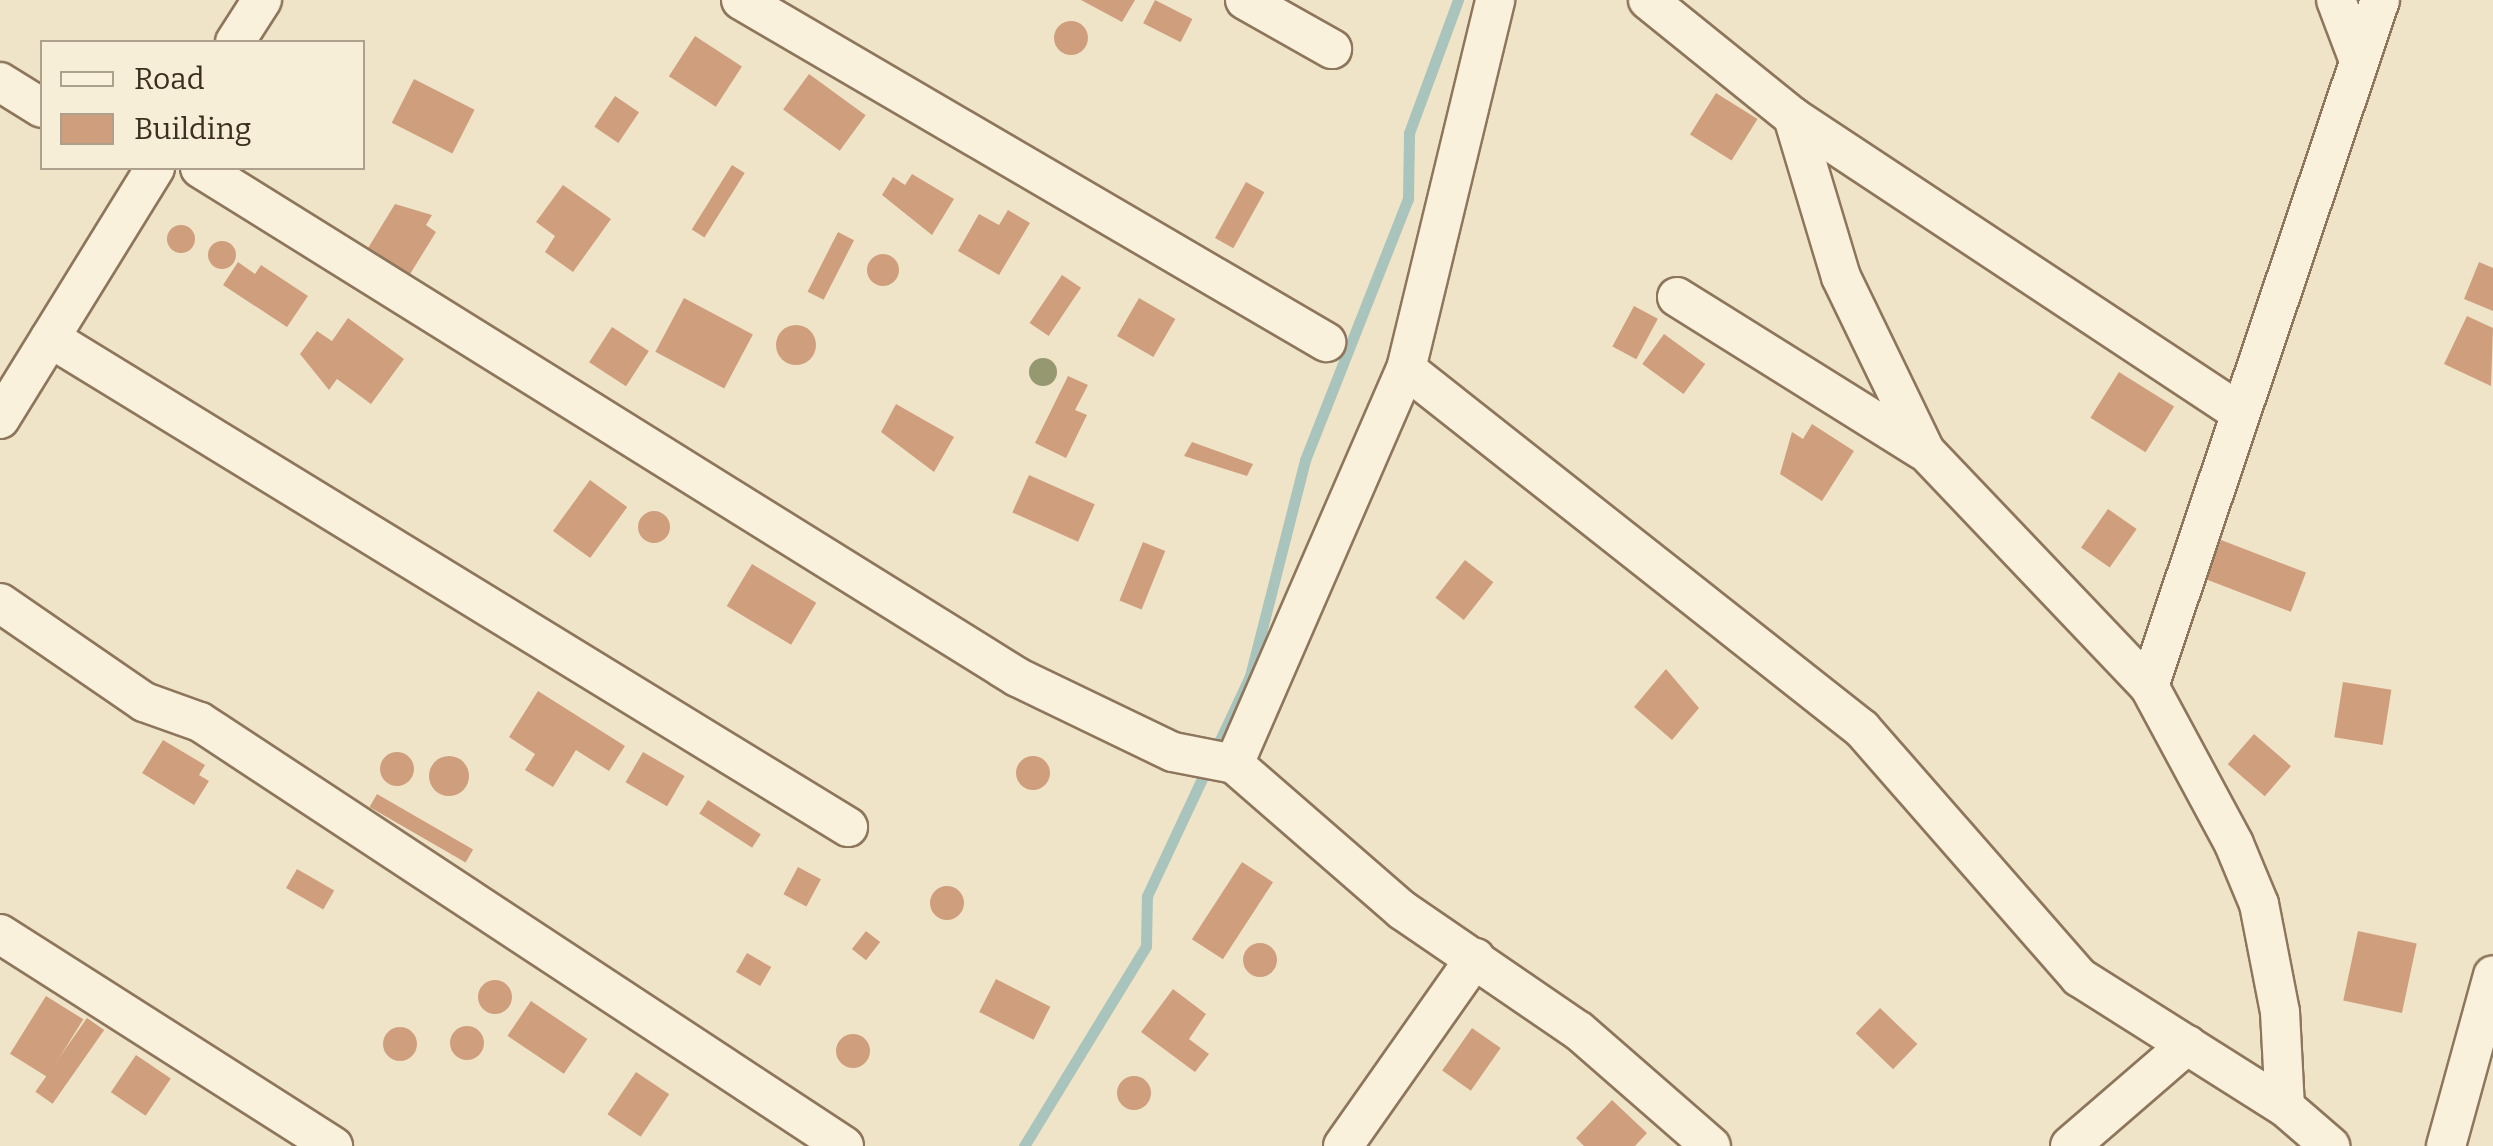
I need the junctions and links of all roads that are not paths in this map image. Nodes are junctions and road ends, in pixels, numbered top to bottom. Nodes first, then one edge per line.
1 (262, 0) edge
2 (741, 0) edge
3 (1245, 0) edge
4 (1495, 0) edge
5 (1648, 0) edge
6 (2336, 0) edge
7 (2380, 0) edge
8 (235, 40) edge
9 (1332, 50) dead end
10 (2358, 61) junction
11 (0, 82) edge
12 (40, 107) edge
13 (1792, 117) junction
14 (148, 170) edge
15 (203, 170) edge
16 (1677, 297) dead end
17 (50, 338) junction
18 (1326, 342) dead end
19 (1406, 370) junction
20 (2239, 412) junction
21 (0, 419) edge
22 (1924, 451) junction
23 (0, 603) edge
24 (2149, 686) junction
25 (1234, 764) junction
26 (848, 827) dead end
27 (0, 934) edge
28 (1475, 958) junction
29 (2493, 975) edge
30 (2187, 1045) junction
31 (2285, 1107) junction
32 (333, 1146) edge
33 (844, 1146) edge
34 (1343, 1146) edge
35 (1711, 1146) edge
36 (2070, 1146) edge
37 (2330, 1146) edge
38 (2446, 1146) edge

1 - 8 street
2 - 18 street
3 - 9 street
4 - 19 street
5 - 13 street
6 - 10 street
7 - 10 street
10 - 20 street
11 - 12 street
13 - 20 street
13 - 22 street
14 - 17 street
15 - 25 street
16 - 22 street
17 - 21 street
17 - 26 street
19 - 25 street
19 - 30 street
20 - 24 street
22 - 24 street
23 - 33 street
24 - 31 street
25 - 28 street
27 - 32 street
28 - 34 street
28 - 35 street
29 - 38 street
30 - 31 street
30 - 36 street
31 - 37 street

